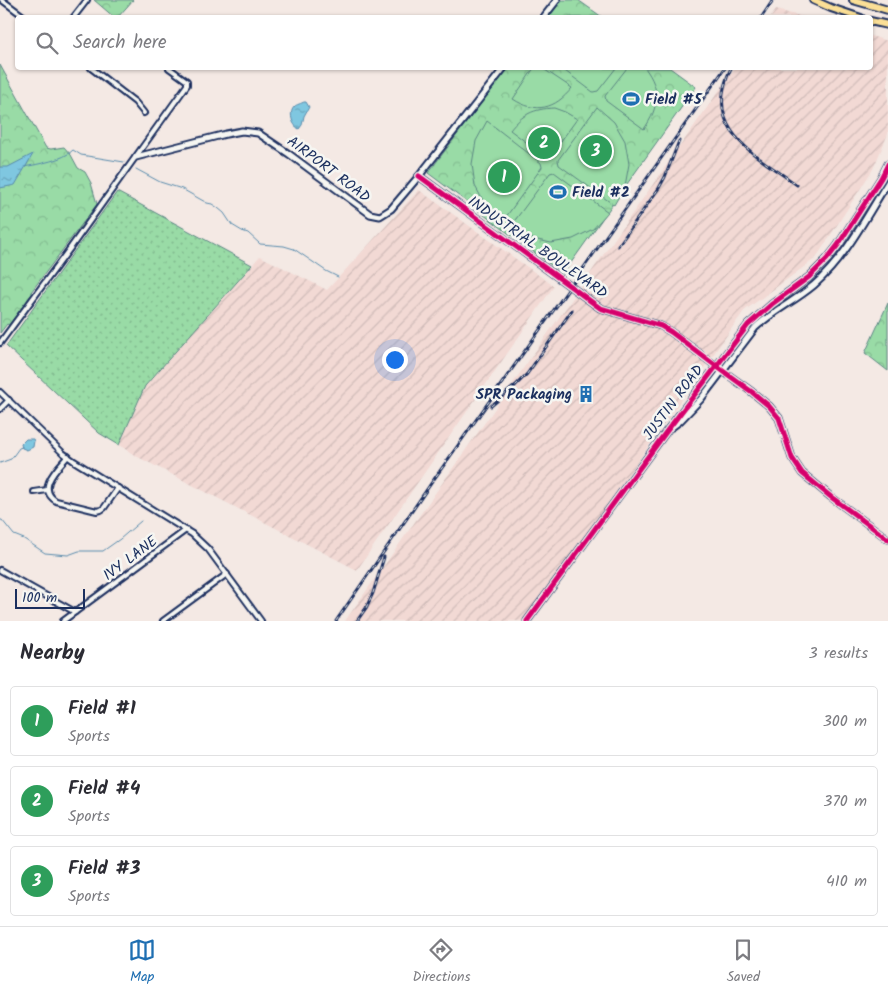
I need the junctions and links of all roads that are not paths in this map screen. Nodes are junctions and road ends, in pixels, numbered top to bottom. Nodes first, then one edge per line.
1 (2, 0) edge
2 (87, 0) edge
3 (557, 0) edge
4 (813, 0) edge
5 (853, 0) edge
6 (888, 10) edge
7 (22, 15) edge
8 (75, 15) edge
9 (545, 15) edge
10 (852, 15) edge
11 (873, 22) edge
12 (888, 24) edge
13 (94, 70) edge
14 (172, 70) edge
15 (502, 70) edge
16 (144, 113) dead end
17 (136, 156) junction
18 (888, 164) edge
19 (419, 176) junction
20 (888, 182) edge
21 (772, 304) junction
22 (777, 310) junction
23 (0, 343) edge
24 (716, 366) junction
25 (722, 371) junction
26 (0, 392) edge
27 (8, 400) junction
28 (0, 409) edge
29 (666, 432) junction
30 (68, 456) junction
31 (118, 488) junction
32 (47, 490) junction
33 (34, 492) dead end
34 (186, 530) junction
35 (888, 539) edge
36 (0, 570) edge
37 (227, 574) junction
38 (75, 612) junction
39 (63, 621) edge
40 (164, 621) edge
41 (261, 621) edge
42 (527, 621) edge

1 - 7 street
2 - 8 street
3 - 9 street
4 - 10 main road
5 - 6 main road
11 - 12 main road
13 - 16 street
14 - 17 street
15 - 19 street, AIRPORT ROAD
17 - 19 street, AIRPORT ROAD
17 - 23 street
18 - 21 street, JUSTIN ROAD
19 - 24 street, INDUSTRIAL BOULEVARD
20 - 22 street, JUSTIN ROAD
21 - 22 street
21 - 24 street, JUSTIN ROAD
22 - 25 street, JUSTIN ROAD
24 - 25 street, INDUSTRIAL BOULEVARD
24 - 29 street, JUSTIN ROAD
25 - 29 street, JUSTIN ROAD
25 - 35 street, INDUSTRIAL BOULEVARD
26 - 27 street
27 - 28 street
27 - 30 street
29 - 42 street, JUSTIN ROAD
30 - 31 street
30 - 32 street
31 - 32 street
31 - 34 street
32 - 33 street
34 - 37 street
34 - 38 street, IVY LANE
36 - 38 street
37 - 40 street
37 - 41 street
38 - 39 street, IVY LANE

